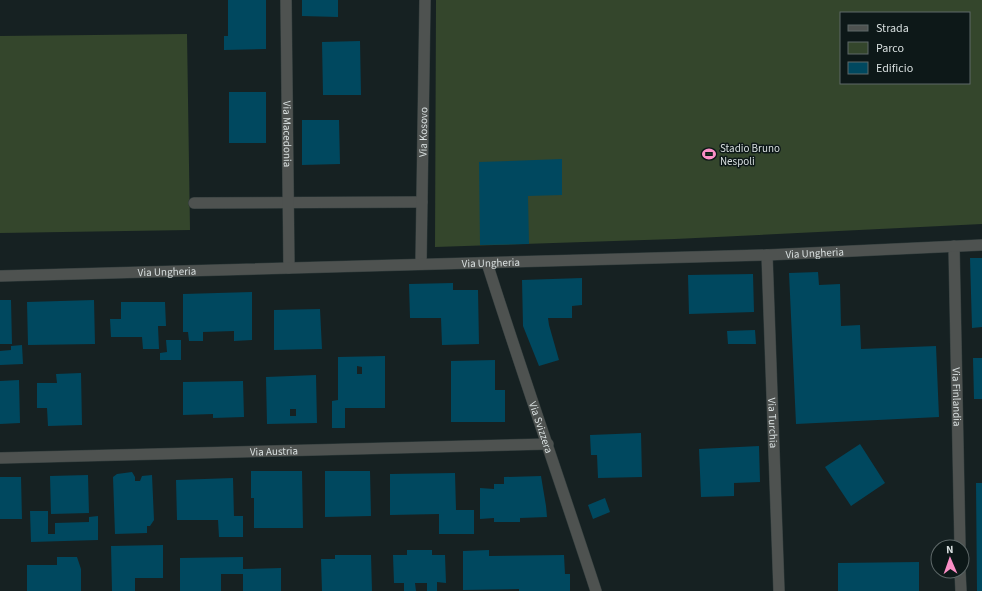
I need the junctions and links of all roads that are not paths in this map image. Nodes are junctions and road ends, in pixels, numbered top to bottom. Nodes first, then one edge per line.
1 (286, 0) edge
2 (425, 0) edge
3 (194, 202) dead end
4 (422, 202) junction
5 (288, 203) junction
6 (982, 245) edge
7 (954, 246) junction
8 (767, 255) junction
9 (487, 263) junction
10 (421, 264) junction
11 (289, 268) junction
12 (0, 276) edge
13 (548, 444) junction
14 (0, 458) edge
15 (960, 539) edge
16 (960, 579) edge
17 (596, 591) edge
18 (779, 591) edge
19 (961, 591) edge

1 - 5 street, Via Macedonia
2 - 4 street, Via Kosovo
3 - 5 street
4 - 5 street
4 - 10 street, Via Kosovo
5 - 11 street, Via Macedonia
6 - 7 street, Via Ungheria
7 - 8 street, Via Ungheria
7 - 15 street, Via Finlandia
8 - 9 street, Via Ungheria
8 - 18 street, Via Turchia
9 - 10 street, Via Ungheria
9 - 13 street, Via Svizzera
10 - 11 street, Via Ungheria
11 - 12 street, Via Ungheria
13 - 14 street, Via Austria
13 - 17 street, Via Svizzera
16 - 19 street

